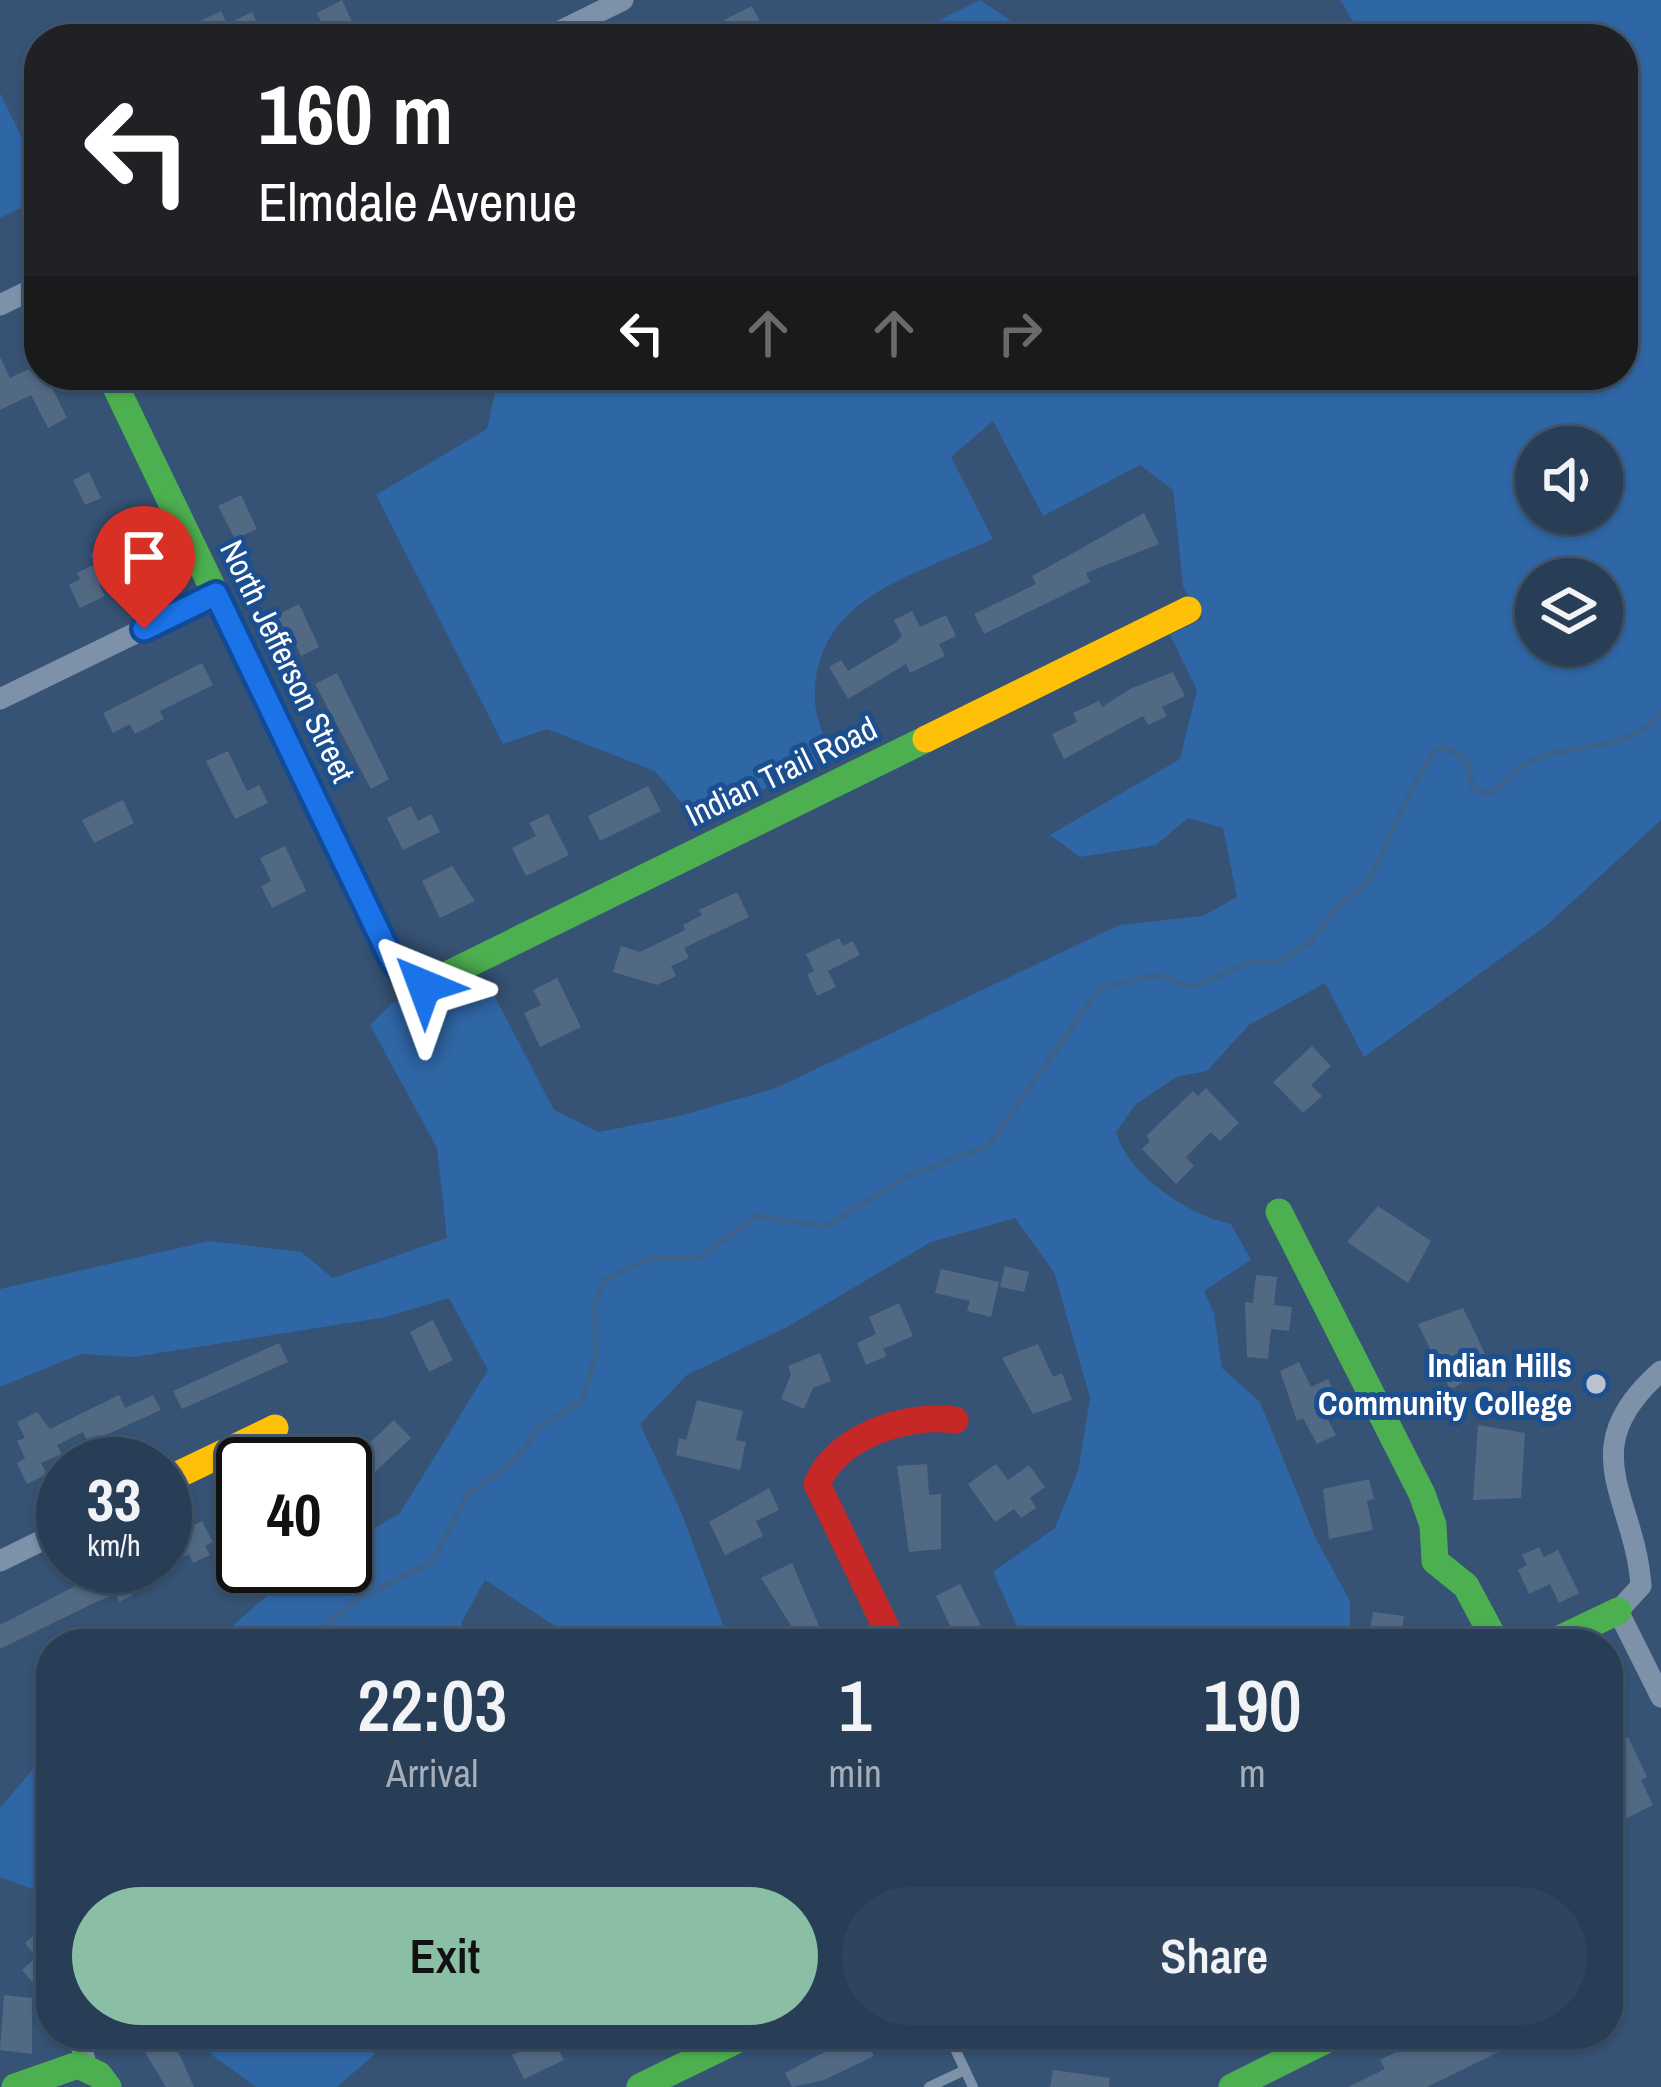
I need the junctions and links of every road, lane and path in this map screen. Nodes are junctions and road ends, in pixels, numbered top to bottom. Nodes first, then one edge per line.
1 (623, 0) edge
2 (574, 24) edge
3 (117, 390) edge
4 (216, 594) junction
5 (1188, 610) dead end
6 (0, 699) edge
7 (405, 977) joint
8 (1279, 1212) dead end
9 (1661, 1371) edge
10 (955, 1420) dead end
11 (275, 1428) dead end
12 (192, 1468) edge
13 (36, 1543) edge
14 (0, 1561) edge
15 (1618, 1611) junction
16 (888, 1629) edge
17 (1489, 1629) edge
18 (1580, 1629) edge
19 (1661, 1696) edge
20 (82, 2049) edge
21 (726, 2049) edge
22 (955, 2049) edge
23 (1308, 2049) edge
24 (86, 2064) junction
25 (965, 2070) junction
26 (681, 2078) edge
27 (16, 2087) edge
28 (108, 2087) edge
29 (640, 2087) edge
30 (929, 2087) edge
31 (974, 2087) edge
32 (1232, 2087) edge

1 - 2 street
3 - 4 street, North Jefferson Street
4 - 6 street
4 - 7 street, North Jefferson Street
5 - 7 street, Indian Trail Road
8 - 17 street
9 - 15 street
10 - 16 street
11 - 12 street
13 - 14 street
15 - 18 street
15 - 19 street
20 - 24 street
21 - 26 street
22 - 25 lane
23 - 32 street
24 - 27 street
24 - 28 street
25 - 30 lane
25 - 31 lane
26 - 29 street

